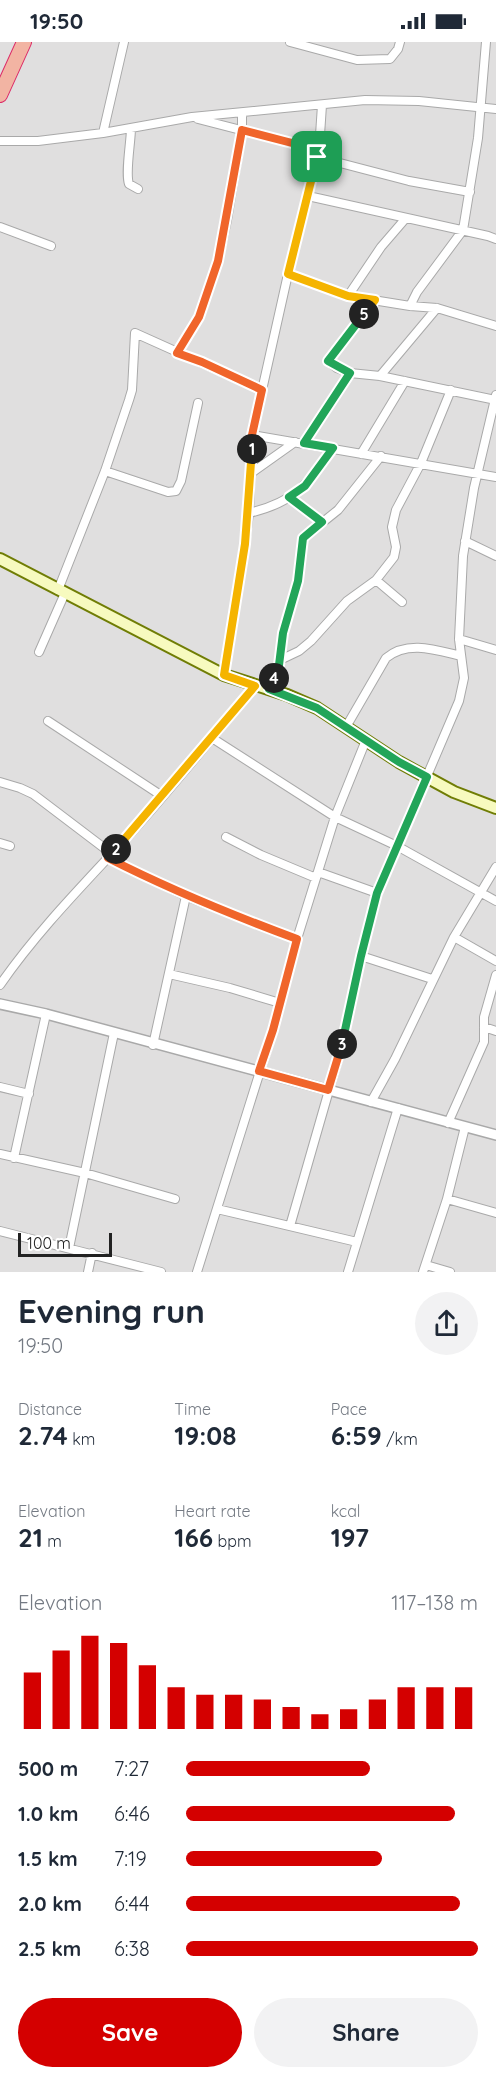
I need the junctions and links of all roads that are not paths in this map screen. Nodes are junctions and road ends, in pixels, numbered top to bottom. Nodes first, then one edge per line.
1 (15, 42) edge
2 (24, 42) edge
3 (124, 42) edge
4 (290, 42) edge
5 (400, 42) edge
6 (486, 42) edge
7 (0, 76) edge
8 (0, 95) edge
9 (322, 105) junction
10 (482, 108) junction
11 (496, 109) edge
12 (242, 113) junction
13 (192, 117) junction
14 (132, 128) junction
15 (242, 130) junction
16 (103, 133) junction
17 (0, 141) edge
18 (318, 154) junction
19 (138, 189) dead end
20 (470, 192) junction
21 (308, 196) junction
22 (406, 218) junction
23 (0, 227) edge
24 (463, 230) junction
25 (496, 239) edge
26 (51, 246) dead end
27 (288, 274) junction
28 (348, 296) junction
29 (375, 300) junction
30 (410, 306) junction
31 (437, 308) junction
32 (496, 326) edge
33 (177, 353) junction
34 (350, 373) junction
35 (380, 376) junction
36 (405, 381) junction
37 (262, 390) junction
38 (451, 390) junction
39 (496, 398) edge
40 (198, 403) dead end
41 (252, 435) junction
42 (295, 442) junction
43 (304, 443) junction
44 (333, 448) junction
45 (361, 454) junction
46 (381, 456) junction
47 (421, 463) junction
48 (105, 471) junction
49 (250, 474) junction
50 (477, 475) junction
51 (496, 477) edge
52 (289, 497) junction
53 (249, 513) junction
54 (322, 522) junction
55 (465, 542) junction
56 (496, 556) edge
57 (0, 559) edge
58 (376, 580) junction
59 (61, 592) junction
60 (402, 602) dead end
61 (459, 639) junction
62 (496, 650) edge
63 (39, 652) dead end
64 (461, 656) junction
65 (280, 660) junction
66 (224, 675) junction
67 (255, 686) junction
68 (269, 689) junction
69 (48, 721) dead end
70 (346, 727) junction
71 (212, 738) junction
72 (366, 740) junction
73 (427, 777) junction
74 (0, 782) edge
75 (162, 796) junction
76 (496, 808) edge
77 (335, 817) junction
78 (226, 837) dead end
79 (0, 843) edge
80 (10, 846) dead end
81 (397, 846) junction
82 (110, 856) junction
83 (496, 867) edge
84 (317, 875) junction
85 (377, 893) junction
86 (481, 893) junction
87 (186, 896) junction
88 (496, 901) edge
89 (454, 937) junction
90 (297, 939) junction
91 (361, 956) junction
92 (496, 961) edge
93 (169, 974) junction
94 (496, 975) edge
95 (432, 979) junction
96 (0, 985) edge
97 (280, 1003) junction
98 (0, 1004) edge
99 (46, 1014) junction
100 (484, 1027) junction
101 (496, 1031) edge
102 (114, 1032) junction
103 (153, 1045) junction
104 (259, 1071) junction
105 (0, 1087) edge
106 (328, 1090) junction
107 (29, 1094) junction
108 (370, 1102) junction
109 (398, 1108) junction
110 (448, 1123) junction
111 (465, 1127) junction
112 (496, 1135) edge
113 (0, 1154) edge
114 (14, 1158) junction
115 (85, 1173) junction
116 (175, 1198) dead end
117 (447, 1199) junction
118 (217, 1209) junction
119 (496, 1213) edge
120 (290, 1226) junction
121 (0, 1230) edge
122 (357, 1242) junction
123 (69, 1248) junction
124 (92, 1253) junction
125 (425, 1268) edge
126 (139, 1269) edge
127 (88, 1272) edge
128 (161, 1272) edge
129 (197, 1272) edge
130 (348, 1272) edge
131 (450, 1272) edge

1 - 7 highway
2 - 8 highway
3 - 16 street
4 - 5 street
6 - 10 street
9 - 10 street
9 - 12 street
9 - 18 street
10 - 11 street
10 - 20 street
12 - 13 street
12 - 15 street
13 - 14 street
13 - 15 street
14 - 16 street
14 - 19 street
15 - 18 street
15 - 33 street
16 - 17 street
18 - 20 street
18 - 21 street
20 - 24 street
21 - 22 street
21 - 27 street
22 - 24 street
22 - 28 street
23 - 26 street
24 - 25 street
24 - 30 street
27 - 28 street
27 - 37 street
28 - 29 street
29 - 30 street
29 - 34 street
30 - 31 street
31 - 32 street
31 - 35 street
33 - 37 street
33 - 48 street
34 - 35 street
34 - 43 street
35 - 36 street
36 - 38 street
36 - 45 street
37 - 41 street
38 - 39 street
38 - 47 street
39 - 50 street
40 - 48 street
41 - 42 street
41 - 49 street
42 - 43 street
42 - 49 street
43 - 44 street
44 - 45 street
44 - 52 street
45 - 46 street
46 - 47 street
46 - 54 street
47 - 50 street
47 - 58 street
48 - 59 street
49 - 53 street
50 - 51 street
50 - 55 street
52 - 53 street
52 - 54 street
53 - 66 street
54 - 65 street
55 - 56 street
55 - 61 street
57 - 59 main road
58 - 60 street
58 - 65 street
59 - 63 street
59 - 66 main road
61 - 62 street
61 - 64 street
64 - 70 street
64 - 73 street
65 - 68 street
66 - 67 main road
67 - 68 main road
67 - 71 street
68 - 70 main road
69 - 75 street
70 - 72 main road
71 - 75 street
71 - 77 street
72 - 73 main road
72 - 77 street
73 - 76 main road
73 - 81 street
74 - 82 street
75 - 82 street
77 - 81 street
77 - 84 street
78 - 84 street
79 - 80 street
81 - 85 street
81 - 86 street
82 - 87 street
82 - 96 street
83 - 86 street
84 - 85 street
84 - 90 street
85 - 91 street
86 - 88 street
86 - 89 street
87 - 90 street
87 - 93 street
89 - 92 street
89 - 95 street
90 - 97 street
91 - 95 street
91 - 106 street
93 - 97 street
93 - 103 street
94 - 100 street
95 - 108 street
97 - 104 street
98 - 99 street
99 - 102 street
99 - 107 street
100 - 101 street
100 - 110 street
102 - 103 street
102 - 115 street
103 - 104 street
104 - 106 street
104 - 118 street
105 - 107 street
106 - 108 street
106 - 120 street
107 - 114 street
108 - 109 street
109 - 110 street
109 - 122 street
110 - 111 street
111 - 112 street
111 - 117 street
113 - 114 street
114 - 115 street
115 - 116 street
115 - 123 street
117 - 119 street
117 - 125 street
118 - 120 street
118 - 129 street
120 - 122 street
121 - 123 street
122 - 130 street
123 - 124 street
124 - 126 street
124 - 127 street
125 - 131 street
126 - 128 street

